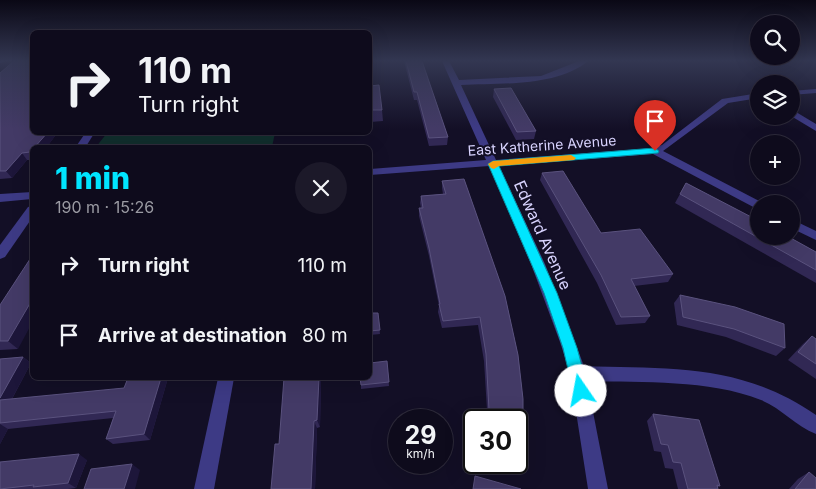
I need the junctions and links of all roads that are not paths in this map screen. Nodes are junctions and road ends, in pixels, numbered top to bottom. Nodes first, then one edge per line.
1 (456, 83) edge
2 (816, 92) edge
3 (800, 93) edge
4 (750, 96) edge
5 (800, 118) edge
6 (816, 128) edge
7 (655, 151) junction
8 (493, 164) junction
9 (372, 172) edge
10 (30, 196) edge
11 (0, 198) edge
12 (750, 201) edge
13 (30, 213) edge
14 (800, 228) edge
15 (816, 236) edge
16 (0, 254) edge
17 (578, 373) junction
18 (226, 380) edge
19 (816, 426) edge
20 (204, 489) edge
21 (598, 489) edge

1 - 8 street, Edward Avenue
2 - 3 street
4 - 7 street, East Katherine Avenue
5 - 6 street
7 - 8 street, East Katherine Avenue
7 - 12 street
8 - 9 street, East Katherine Avenue
8 - 17 street, Edward Avenue
10 - 11 street
13 - 16 street
14 - 15 street
17 - 19 street
17 - 21 street, Edward Avenue
18 - 20 street

